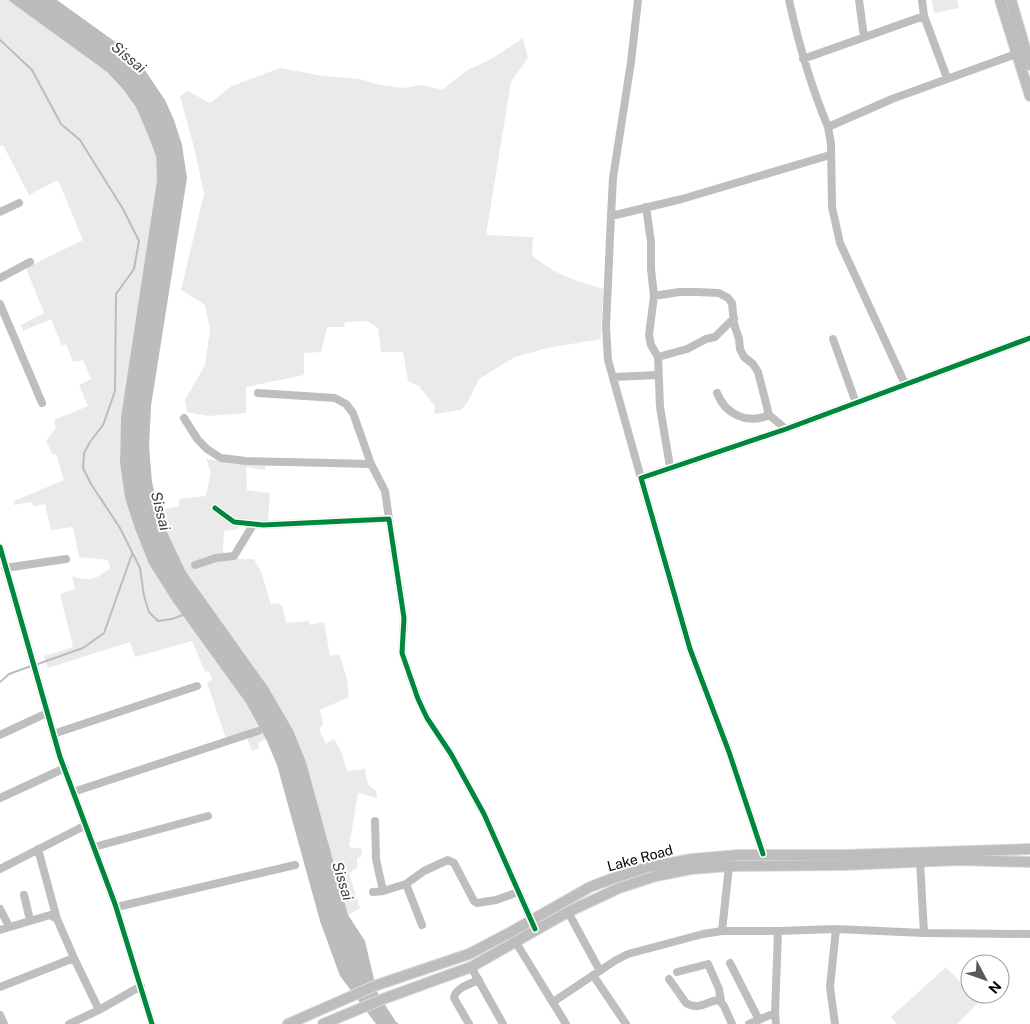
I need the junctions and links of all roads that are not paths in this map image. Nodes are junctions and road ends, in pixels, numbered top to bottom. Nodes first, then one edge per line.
1 (638, 0) edge
2 (789, 0) edge
3 (859, 0) edge
4 (922, 0) edge
5 (1000, 0) edge
6 (1010, 0) edge
7 (924, 16) junction
8 (864, 37) junction
9 (1027, 45) edge
10 (1016, 54) junction
11 (803, 59) junction
12 (1030, 65) edge
13 (948, 78) junction
14 (1030, 96) edge
15 (828, 127) junction
16 (830, 156) junction
17 (20, 203) dead end
18 (646, 207) junction
19 (1, 210) edge
20 (611, 216) junction
21 (30, 262) dead end
22 (0, 278) edge
23 (654, 296) junction
24 (0, 304) edge
25 (734, 318) junction
26 (1030, 338) edge
27 (833, 339) dead end
28 (658, 358) junction
29 (658, 375) junction
30 (613, 376) junction
31 (906, 384) junction
32 (258, 393) dead end
33 (717, 393) dead end
34 (42, 403) dead end
35 (856, 403) junction
36 (769, 415) junction
37 (184, 418) dead end
38 (786, 428) junction
39 (370, 464) junction
40 (670, 467) junction
41 (641, 478) junction
42 (215, 508) dead end
43 (389, 519) junction
44 (253, 524) junction
45 (0, 547) edge
46 (66, 560) dead end
47 (195, 565) dead end
48 (4, 573) edge
49 (198, 686) dead end
50 (47, 713) junction
51 (258, 731) dead end
52 (0, 734) edge
53 (53, 734) junction
54 (64, 768) junction
55 (73, 792) junction
56 (0, 798) edge
57 (208, 816) dead end
58 (375, 821) dead end
59 (86, 825) junction
60 (94, 846) junction
61 (38, 849) junction
62 (1030, 849) edge
63 (763, 854) junction
64 (920, 861) junction
65 (1030, 862) edge
66 (294, 865) dead end
67 (729, 866) junction
68 (0, 869) edge
69 (406, 884) junction
70 (383, 891) junction
71 (373, 892) dead end
72 (518, 892) junction
73 (24, 895) dead end
74 (116, 907) junction
75 (0, 909) edge
76 (568, 912) junction
77 (57, 919) junction
78 (30, 920) junction
79 (422, 925) dead end
80 (533, 925) junction
81 (9, 926) junction
82 (836, 929) junction
83 (0, 930) edge
84 (722, 931) junction
85 (778, 932) junction
86 (924, 933) junction
87 (1030, 934) edge
88 (515, 941) junction
89 (74, 958) junction
90 (730, 963) dead end
91 (471, 967) junction
92 (600, 971) junction
93 (677, 972) dead end
94 (593, 975) junction
95 (670, 979) dead end
96 (479, 980) junction
97 (141, 986) junction
98 (0, 987) edge
99 (721, 1001) junction
100 (552, 1002) junction
101 (99, 1010) junction
102 (775, 1013) junction
103 (0, 1015) edge
104 (758, 1020) junction
105 (4, 1024) edge
106 (69, 1024) edge
107 (152, 1024) edge
108 (288, 1024) edge
109 (324, 1024) edge
110 (469, 1024) edge
111 (503, 1024) edge
112 (566, 1024) edge
113 (626, 1024) edge
114 (732, 1024) edge
115 (749, 1024) edge
116 (776, 1024) edge
117 (835, 1024) edge

1 - 20 street
2 - 11 street
3 - 8 street
4 - 7 street
5 - 10 main road
6 - 9 main road
7 - 8 street
7 - 13 street
8 - 11 street
9 - 12 main road
10 - 13 street
10 - 14 main road
11 - 15 street
13 - 15 street
15 - 16 street
16 - 18 street
16 - 31 street
17 - 19 street
18 - 20 street
18 - 23 street
20 - 30 street
21 - 22 street
23 - 25 street
23 - 28 street
24 - 34 street
25 - 28 street
25 - 36 street
26 - 31 street
27 - 35 street
28 - 29 street
29 - 30 street
29 - 40 street
30 - 41 street
31 - 35 street
32 - 39 street
33 - 36 street
35 - 38 street
36 - 38 street
37 - 39 street
38 - 40 street
39 - 43 street
40 - 41 street
41 - 63 street
42 - 44 street
43 - 44 street
43 - 72 street
44 - 47 street
45 - 48 street
46 - 48 street
48 - 50 street
49 - 53 street
50 - 52 street
50 - 53 street
51 - 55 street
53 - 54 street
54 - 55 street
54 - 56 street
55 - 59 street
57 - 60 street
58 - 70 street
59 - 60 street
59 - 61 street
60 - 74 street
61 - 68 street
61 - 77 street
62 - 63 main road, Lake Road
63 - 80 main road, Lake Road
64 - 65 main road, Lake Road
64 - 67 main road, Lake Road
64 - 86 street
66 - 74 street
67 - 76 main road, Lake Road
67 - 84 street
69 - 70 street
69 - 72 street
69 - 79 street
70 - 71 street
72 - 80 street
73 - 78 street
74 - 97 street
75 - 81 street
76 - 80 main road, Lake Road
76 - 92 street
77 - 78 street
77 - 89 street
78 - 81 street
80 - 88 main road, Lake Road
80 - 108 main road, Lake Road
81 - 83 street
82 - 85 street
82 - 86 street
82 - 117 street
84 - 85 street
84 - 92 street
85 - 102 street
86 - 87 street
88 - 91 main road, Lake Road
88 - 100 street
89 - 98 street
89 - 101 street
90 - 104 street
91 - 96 street
91 - 109 main road, Lake Road
92 - 94 street
93 - 99 street
94 - 100 street
94 - 113 street
95 - 99 street
96 - 110 street
96 - 111 street
97 - 101 street
97 - 107 street
99 - 114 street
100 - 112 street
101 - 106 street
102 - 104 street
102 - 116 street
103 - 105 street
104 - 115 street

